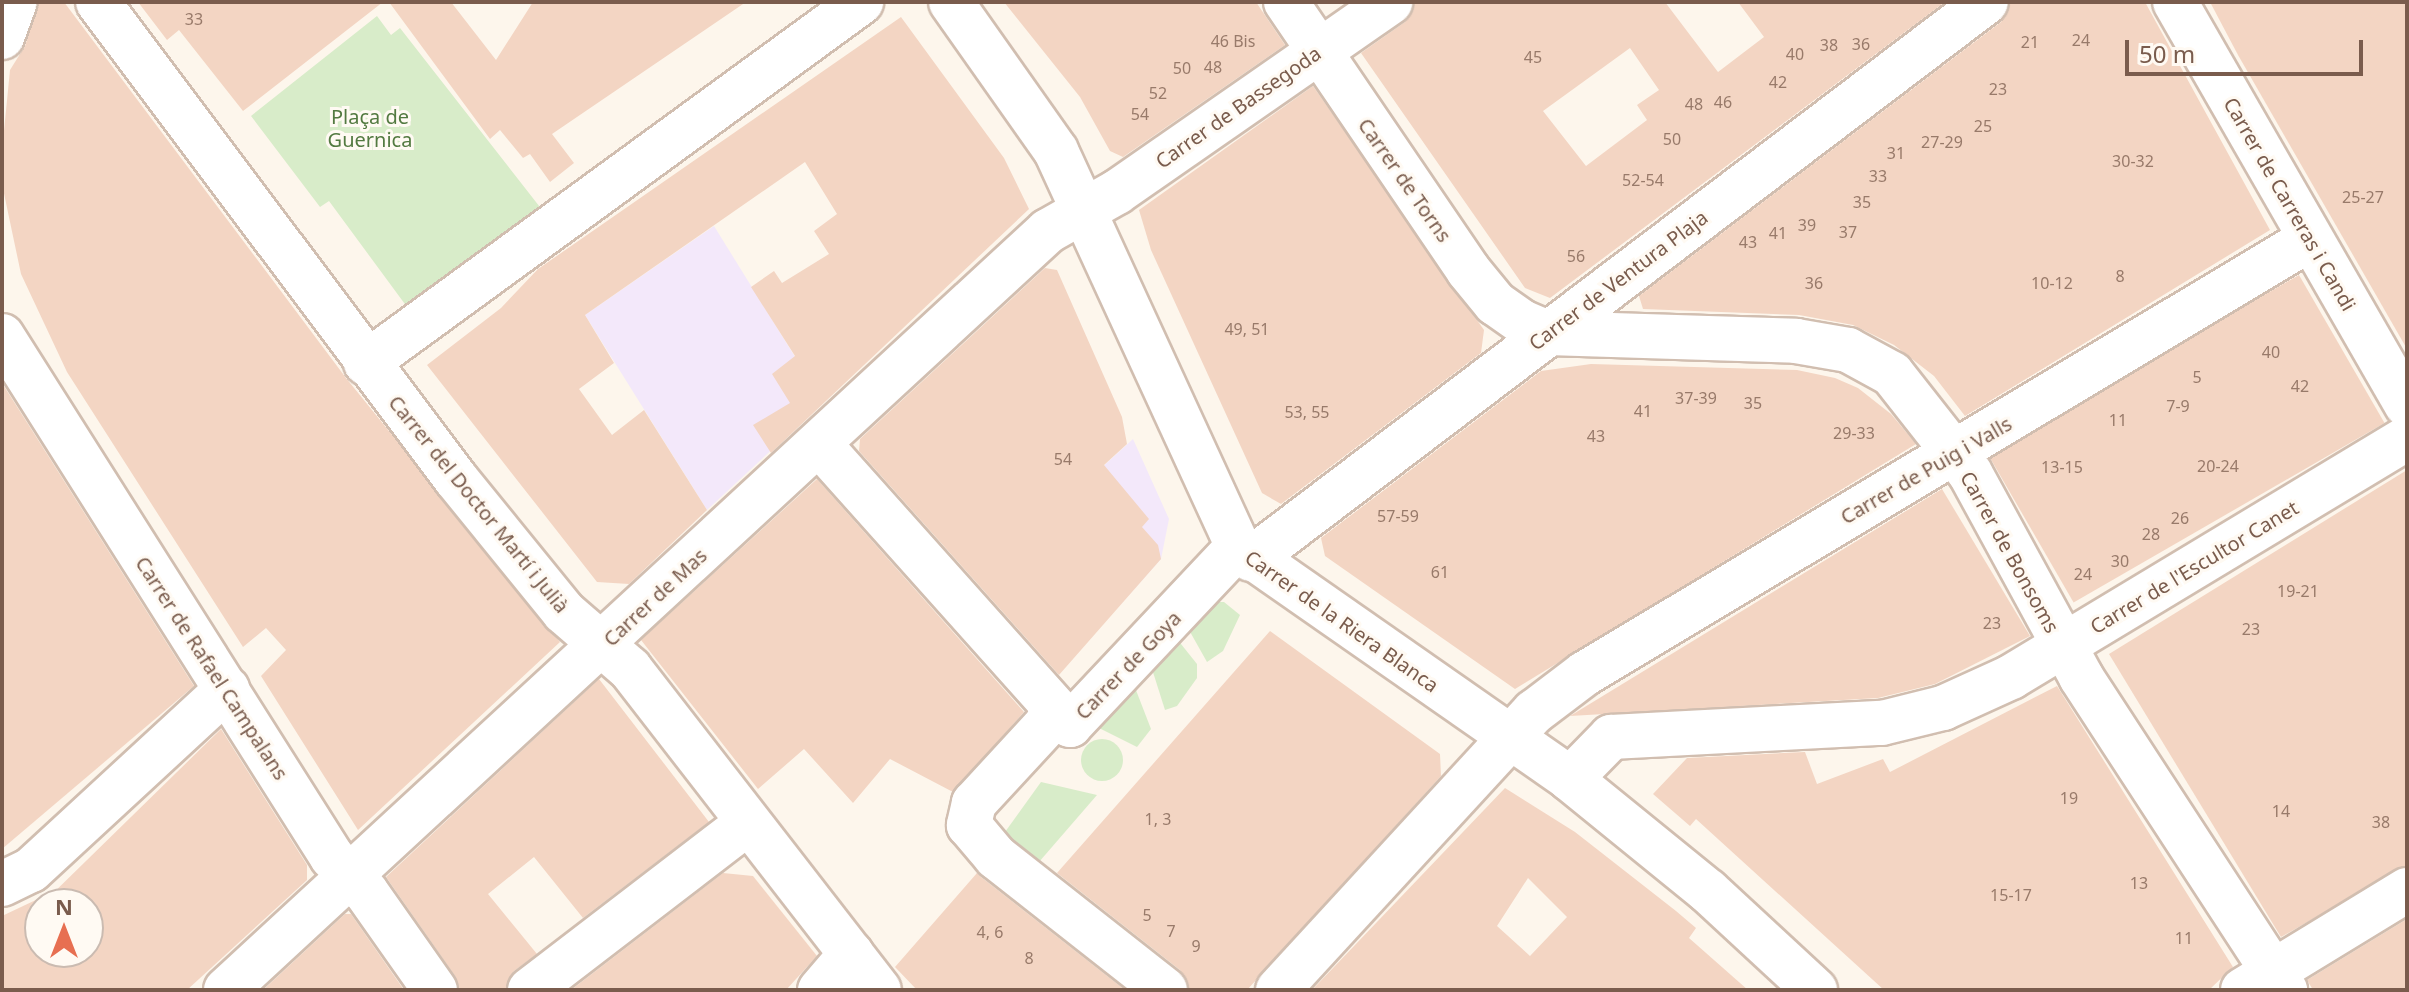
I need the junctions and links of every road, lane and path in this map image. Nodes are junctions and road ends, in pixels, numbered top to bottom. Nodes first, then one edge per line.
1 (15, 2) edge
2 (98, 2) edge
3 (861, 2) edge
4 (951, 2) edge
5 (1286, 2) edge
6 (1390, 2) edge
7 (1986, 2) edge
8 (2175, 2) edge
9 (2, 37) edge
10 (1316, 51) junction
11 (1085, 207) junction
12 (2310, 239) junction
13 (1548, 333) junction
14 (4, 346) edge
15 (366, 363) junction
16 (2407, 405) edge
17 (2407, 438) edge
18 (819, 444) junction
19 (1954, 454) junction
20 (1244, 553) junction
21 (604, 645) junction
22 (2062, 646) junction
23 (227, 689) junction
24 (1053, 707) junction
25 (1512, 739) junction
26 (1570, 779) junction
27 (748, 823) junction
28 (349, 874) junction
29 (2, 884) edge
30 (2407, 890) edge
31 (851, 954) junction
32 (2267, 984) edge
33 (226, 990) edge
34 (435, 990) edge
35 (530, 990) edge
36 (820, 990) edge
37 (879, 990) edge
38 (1165, 990) edge
39 (1278, 990) edge
40 (1815, 990) edge

1 - 9 street
2 - 15 street, Carrer del Doctor Martí i Julià
3 - 15 street
4 - 11 street, Carrer de la Riera Blanca
5 - 10 street, Carrer de Torns
6 - 10 street, Carrer de Bassegoda
7 - 13 street, Carrer de Ventura Plaja
8 - 12 street, Carrer de Carreras i Candi
10 - 11 street, Carrer de Bassegoda
10 - 13 street, Carrer de Torns
11 - 18 street, Carrer de Mas
11 - 20 street, Carrer de la Riera Blanca
12 - 16 street, Carrer de Carreras i Candi
12 - 19 street, Carrer de Puig i Valls
13 - 19 street, Carrer de Bonsoms
13 - 20 street, Carrer de Ventura Plaja
14 - 23 street, Carrer de Rafael Campalans
15 - 21 street, Carrer del Doctor Martí i Julià
17 - 22 street, Carrer de l'Escultor Canet
18 - 21 street, Carrer de Mas
18 - 24 street
19 - 22 street, Carrer de Bonsoms
19 - 25 street, Carrer de Puig i Valls
20 - 24 street, Carrer de Goya
20 - 25 street, Carrer de la Riera Blanca
21 - 27 street, Carrer del Doctor Martí i Julià
21 - 28 street, Carrer de Mas
22 - 26 street, Carrer de l'Escultor Canet
22 - 32 street, Carrer de Bonsoms
23 - 28 street, Carrer de Rafael Campalans
23 - 29 street
24 - 38 street, Carrer de Goya
25 - 26 street, Carrer de la Riera Blanca
25 - 39 street, Carrer de Puig i Valls
26 - 40 street, Carrer de la Riera Blanca
27 - 31 street, Carrer del Doctor Martí i Julià
27 - 35 street
28 - 33 street, Carrer de Mas
28 - 34 street, Carrer de Rafael Campalans
30 - 32 street
31 - 36 street
31 - 37 street, Carrer del Doctor Martí i Julià

